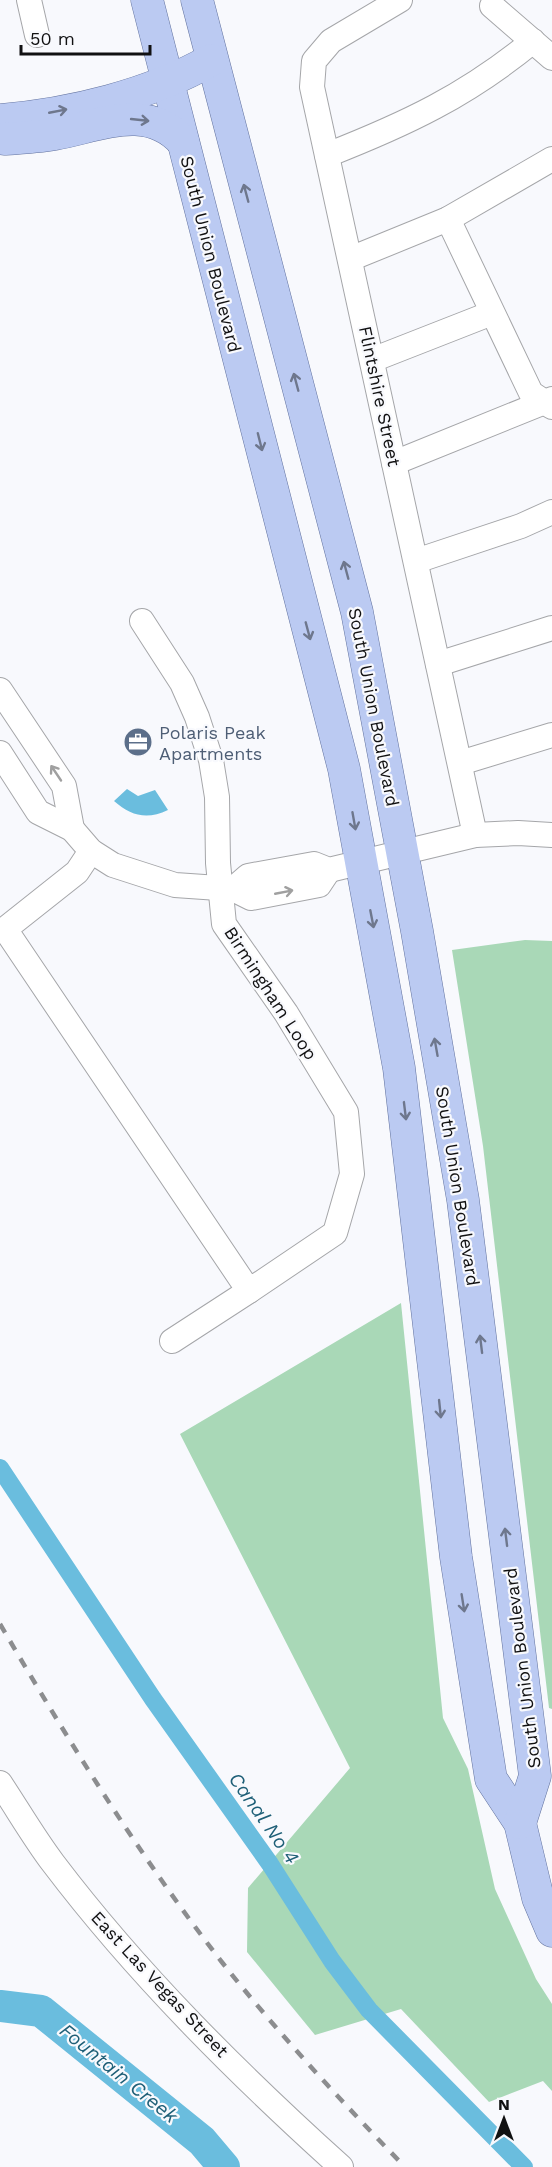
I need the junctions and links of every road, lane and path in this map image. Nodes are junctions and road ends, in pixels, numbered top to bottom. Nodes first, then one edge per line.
1 (29, 0) edge
2 (147, 0) edge
3 (197, 0) edge
4 (400, 0) edge
5 (492, 6) dead end
6 (37, 35) dead end
7 (533, 41) junction
8 (552, 58) edge
9 (212, 60) junction
10 (166, 74) junction
11 (0, 99) edge
12 (0, 120) edge
13 (0, 140) edge
14 (183, 142) junction
15 (327, 155) junction
16 (552, 159) edge
17 (448, 219) junction
18 (350, 259) junction
19 (492, 313) junction
20 (372, 360) junction
21 (550, 403) edge
22 (394, 463) junction
23 (552, 512) edge
24 (416, 561) junction
25 (142, 621) dead end
26 (552, 628) edge
27 (438, 664) junction
28 (0, 690) edge
29 (552, 735) edge
30 (0, 753) edge
31 (459, 763) junction
32 (72, 829) junction
33 (475, 835) junction
34 (552, 835) edge
35 (91, 851) junction
36 (402, 854) junction
37 (361, 862) junction
38 (226, 889) junction
39 (2, 926) edge
40 (249, 1291) junction
41 (172, 1341) dead end
42 (542, 1742) edge
43 (488, 1761) junction
44 (544, 1776) edge
45 (0, 1784) edge
46 (520, 1823) junction
47 (552, 1931) edge
48 (341, 2167) edge

1 - 6 street
2 - 10 main road, South Union Boulevard
3 - 9 main road, South Union Boulevard
4 - 15 street, Flintshire Street
5 - 7 street
7 - 8 street
7 - 15 street
9 - 10 main road
36 -> 9 main road, South Union Boulevard
10 - 11 main road
12 -> 10 main road
10 - 14 main road, South Union Boulevard
13 -> 14 main road
14 -> 37 main road, South Union Boulevard
15 - 18 street, Flintshire Street
16 - 17 street
17 - 18 street
17 - 19 street
18 - 20 street, Flintshire Street
19 - 20 street
19 - 21 street
20 - 22 street, Flintshire Street
21 - 22 street
22 - 24 street, Flintshire Street
23 - 24 street
24 - 27 street, Flintshire Street
25 - 38 street, Birmingham Loop
26 - 27 street
27 - 31 street, Flintshire Street
32 -> 28 street
29 - 31 street
30 - 32 street
31 - 33 street, Flintshire Street
32 - 35 street
33 - 34 street
33 - 36 street
35 - 38 street
35 - 39 street
36 - 37 street
42 -> 36 main road, South Union Boulevard
37 - 38 street
37 -> 43 main road, South Union Boulevard
38 - 40 street, Birmingham Loop
39 - 40 street
40 - 41 street, Birmingham Loop
42 - 43 main road
42 - 44 main road, South Union Boulevard
43 - 44 main road
43 - 46 main road, South Union Boulevard
44 - 46 main road, South Union Boulevard
45 - 48 street, East Las Vegas Street
46 - 47 main road

